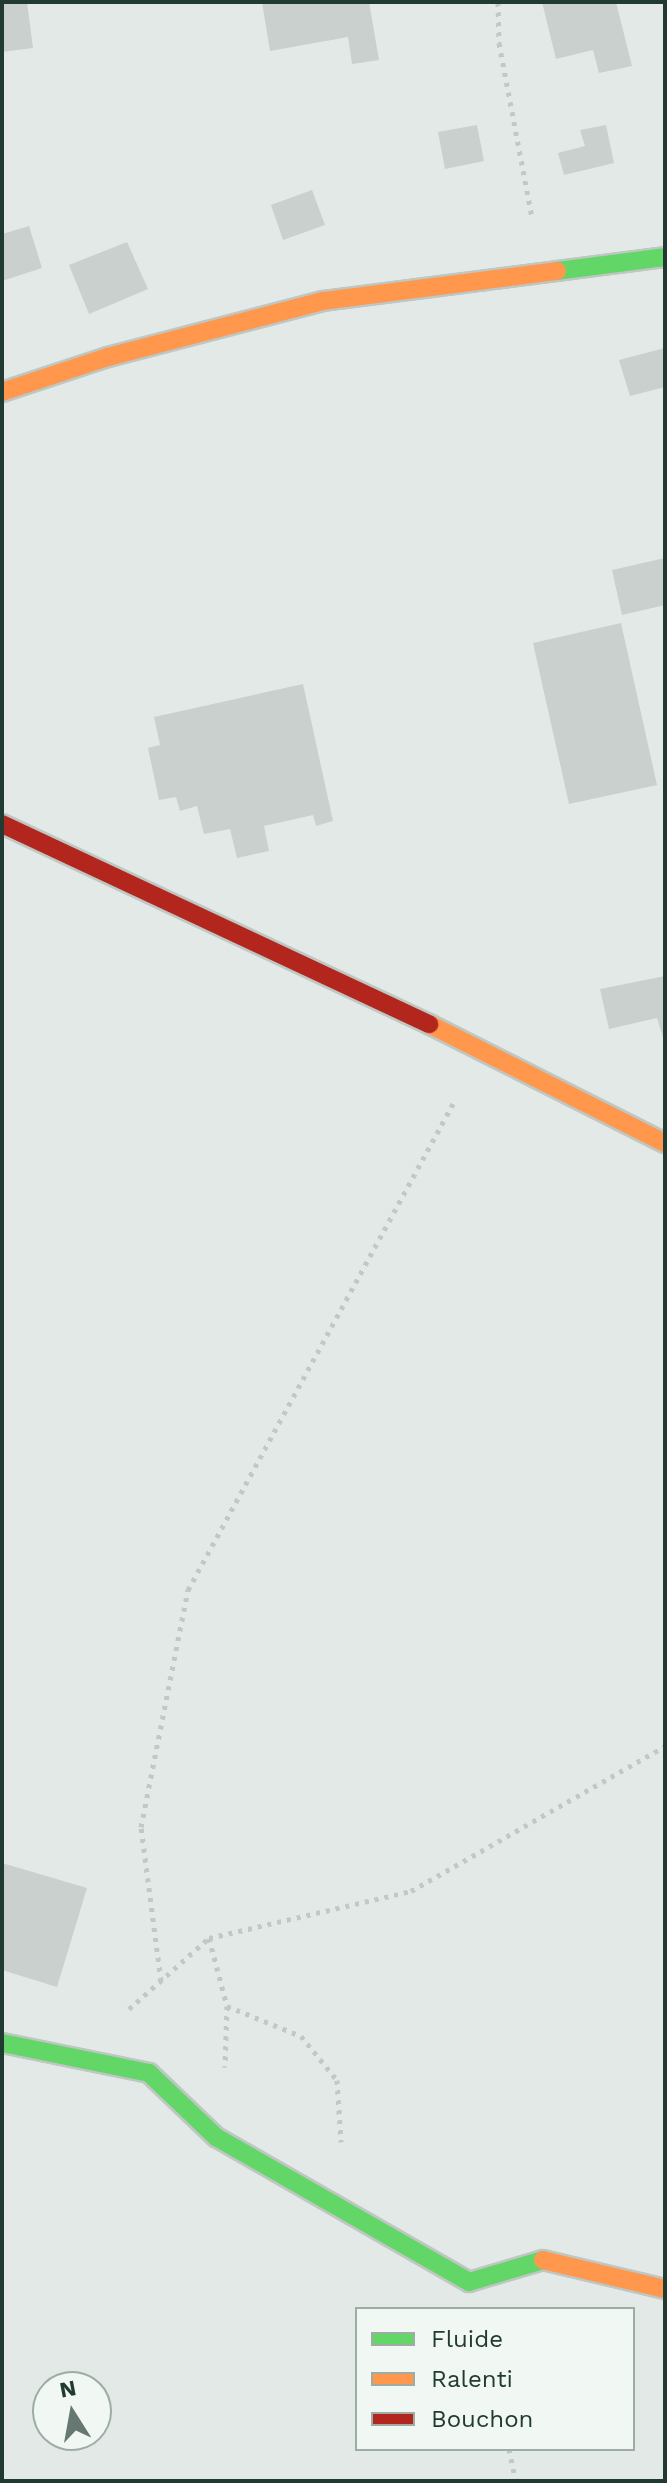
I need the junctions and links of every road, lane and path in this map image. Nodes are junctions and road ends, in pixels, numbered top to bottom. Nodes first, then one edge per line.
1 (498, 2) edge
2 (665, 257) edge
3 (539, 269) junction
4 (2, 392) edge
5 (2, 824) edge
6 (482, 1049) junction
7 (665, 1143) edge
8 (665, 1746) edge
9 (209, 1938) junction
10 (161, 1981) junction
11 (227, 2006) junction
12 (2, 2043) edge
13 (74, 2057) junction
14 (216, 2137) junction
15 (341, 2149) dead end
16 (665, 2289) edge
17 (509, 2451) edge
18 (516, 2481) edge

1 - 3 path
2 - 3 street
3 - 4 street
5 - 6 street
6 - 7 street
6 - 10 path
8 - 9 path
9 - 10 path
9 - 11 path
10 - 13 path
11 - 14 path
11 - 15 path
12 - 13 street
13 - 14 street
14 - 16 street
17 - 18 path

